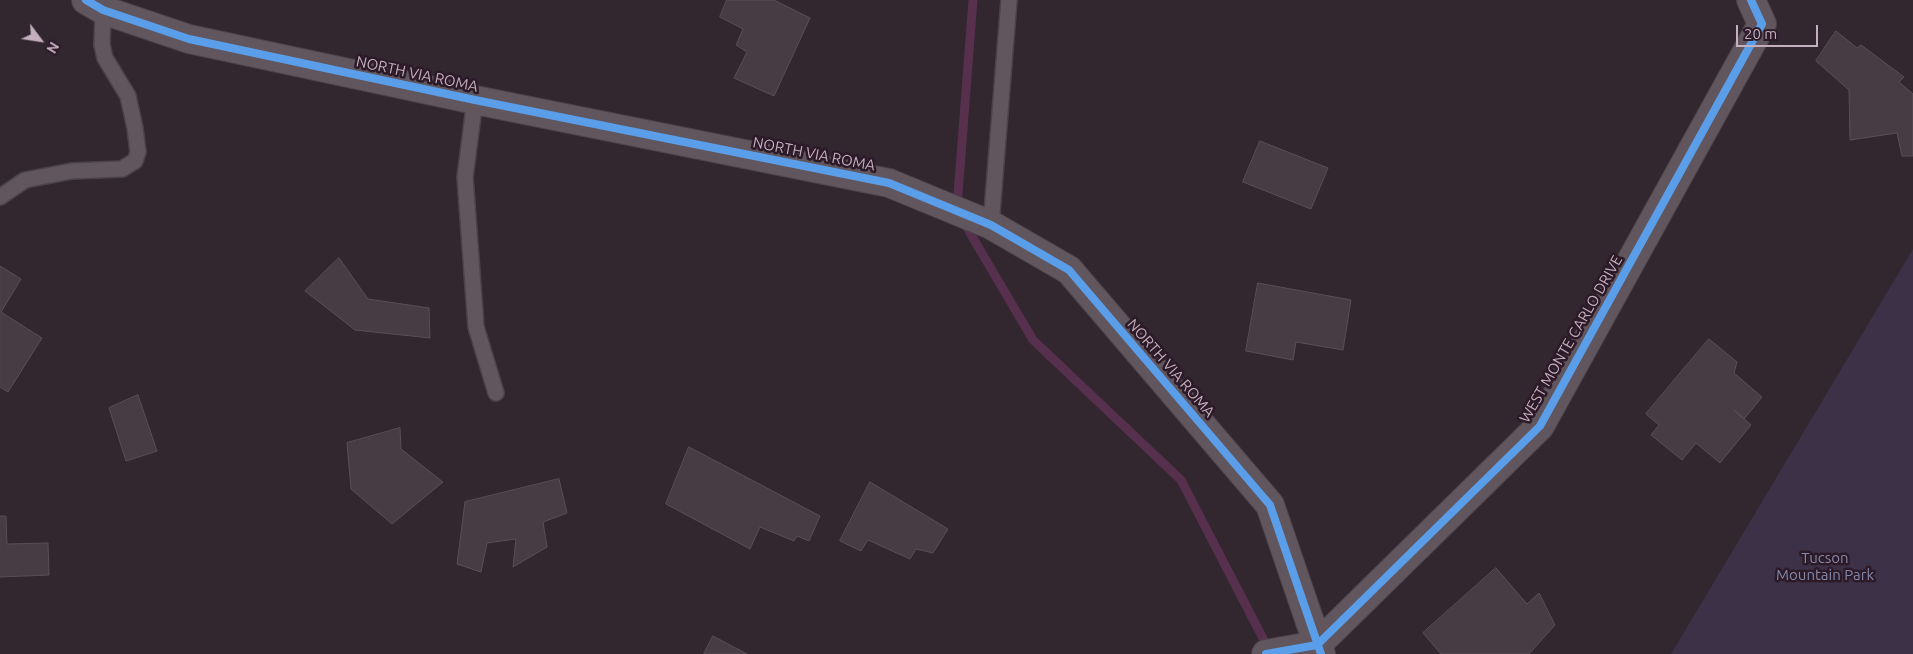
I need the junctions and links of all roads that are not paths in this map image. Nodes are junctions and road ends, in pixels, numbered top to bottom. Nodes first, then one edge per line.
1 (1009, 0) edge
2 (1750, 0) edge
3 (95, 5) edge
4 (475, 100) junction
5 (0, 196) edge
6 (991, 225) junction
7 (496, 393) dead end
8 (1319, 650) edge
9 (1266, 654) edge

1 - 6 lane
2 - 8 street, WEST MONTE CARLO DRIVE
3 - 4 street, NORTH VIA ROMA
3 - 5 lane
4 - 6 street, NORTH VIA ROMA
4 - 7 lane, NORTH VIA ROMA
6 - 8 street, NORTH VIA ROMA
8 - 9 street

